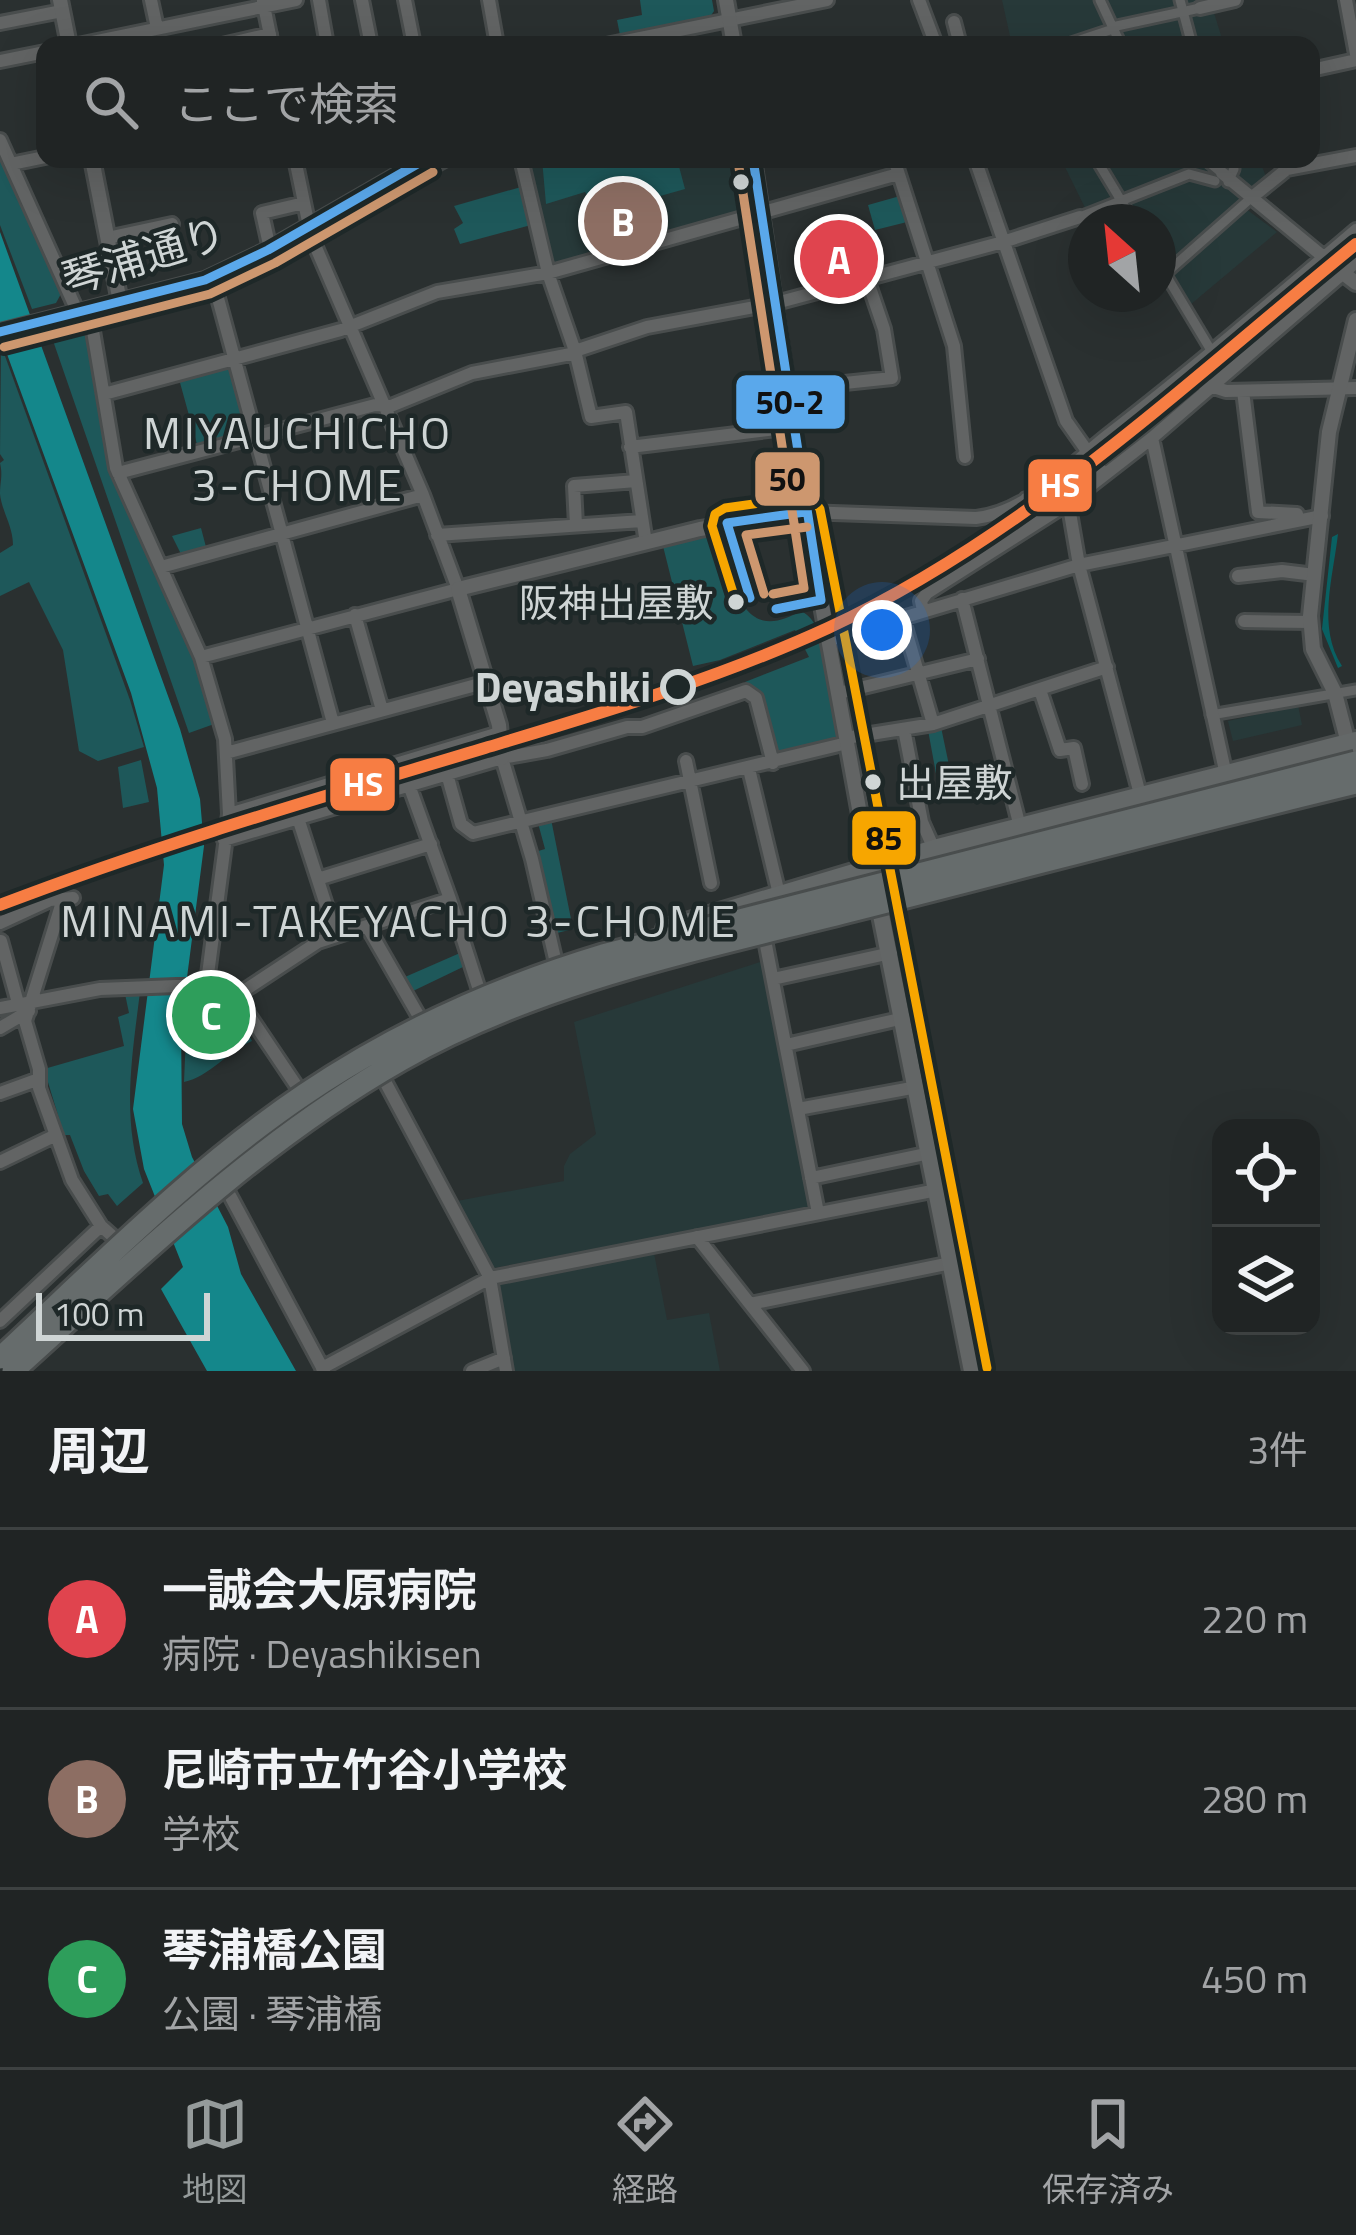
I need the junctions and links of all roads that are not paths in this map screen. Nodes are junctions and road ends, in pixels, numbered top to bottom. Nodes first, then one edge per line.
1 (151, 0) edge
2 (296, 0) edge
3 (319, 0) edge
4 (362, 0) edge
5 (405, 0) edge
6 (489, 0) edge
7 (726, 0) edge
8 (827, 0) edge
9 (919, 0) edge
10 (1100, 0) edge
11 (1235, 0) edge
12 (1346, 0) edge
13 (264, 3) edge
14 (61, 5) edge
15 (1182, 6) edge
16 (1200, 8) joint
17 (730, 20) junction
18 (954, 22) dead end
19 (0, 23) edge
20 (157, 28) junction
21 (1112, 28) junction
22 (71, 36) edge
23 (146, 36) edge
24 (270, 36) edge
25 (325, 36) edge
26 (369, 36) edge
27 (412, 36) edge
28 (495, 36) edge
29 (651, 36) edge
30 (733, 36) edge
31 (933, 36) edge
32 (958, 36) edge
33 (1090, 36) edge
34 (1116, 36) edge
35 (1190, 36) edge
36 (36, 54) edge
37 (1356, 57) edge
38 (0, 61) edge
39 (1320, 67) edge
40 (0, 140) edge
41 (1356, 156) edge
42 (36, 160) edge
43 (1320, 163) edge
44 (11, 164) junction
45 (94, 168) edge
46 (297, 168) edge
47 (412, 168) edge
48 (429, 168) edge
49 (523, 168) edge
50 (754, 168) edge
51 (896, 168) edge
52 (978, 168) edge
53 (1101, 168) edge
54 (1213, 168) edge
55 (1234, 168) edge
56 (1292, 168) edge
57 (898, 174) junction
58 (1222, 178) junction
59 (1252, 198) junction
60 (1121, 201) junction
61 (304, 203) junction
62 (1113, 204) edge
63 (1123, 204) edge
64 (762, 214) junction
65 (1068, 221) edge
66 (172, 224) dead end
67 (1356, 230) edge
68 (310, 232) junction
69 (107, 238) junction
70 (1003, 242) junction
71 (270, 248) junction
72 (1322, 259) junction
73 (927, 263) junction
74 (1176, 264) edge
75 (548, 273) junction
76 (1352, 273) edge
77 (868, 279) junction
78 (214, 281) junction
79 (1176, 292) edge
80 (120, 302) junction
81 (776, 303) junction
82 (78, 313) junction
83 (1356, 320) edge
84 (350, 327) junction
85 (0, 332) edge
86 (576, 352) junction
87 (1212, 352) junction
88 (232, 359) junction
89 (1183, 377) junction
90 (1208, 388) junction
91 (1356, 388) edge
92 (788, 389) junction
93 (1243, 391) junction
94 (1339, 391) junction
95 (104, 394) junction
96 (385, 406) junction
97 (793, 427) junction
98 (254, 438) junction
99 (1152, 438) junction
100 (630, 447) junction
101 (1087, 452) junction
102 (964, 457) dead end
103 (118, 473) junction
104 (1104, 475) junction
105 (636, 481) junction
106 (423, 495) junction
107 (1026, 499) junction
108 (1067, 504) junction
109 (806, 512) junction
110 (1317, 515) junction
111 (642, 521) junction
112 (576, 525) junction
113 (280, 534) junction
114 (436, 535) junction
115 (1175, 542) junction
116 (646, 543) junction
117 (1079, 565) junction
118 (160, 567) junction
119 (1315, 575) junction
120 (1238, 576) dead end
121 (458, 589) junction
122 (962, 599) junction
123 (923, 611) junction
124 (355, 615) junction
125 (902, 617) junction
126 (1244, 621) dead end
127 (1310, 622) junction
128 (306, 628) junction
129 (829, 640) junction
130 (201, 657) junction
131 (978, 659) junction
132 (1107, 667) junction
133 (919, 675) junction
134 (487, 682) junction
135 (1040, 690) junction
136 (1356, 690) edge
137 (839, 693) junction
138 (1335, 693) junction
139 (990, 705) junction
140 (382, 710) junction
141 (1211, 715) junction
142 (333, 723) junction
143 (934, 724) junction
144 (904, 729) junction
145 (500, 733) junction
146 (847, 740) junction
147 (1353, 748) edge
148 (226, 753) junction
149 (502, 758) junction
150 (686, 761) dead end
151 (772, 763) junction
152 (749, 769) junction
153 (446, 774) junction
154 (1226, 775) junction
155 (690, 783) junction
156 (1082, 784) dead end
157 (409, 785) junction
158 (1356, 785) edge
159 (1141, 798) junction
160 (229, 814) junction
161 (298, 818) junction
162 (521, 821) junction
163 (1020, 827) junction
164 (224, 840) junction
165 (431, 844) junction
166 (934, 849) junction
167 (870, 869) junction
168 (321, 878) junction
169 (712, 883) dead end
170 (779, 894) junction
171 (450, 899) junction
172 (880, 905) junction
173 (0, 923) edge
174 (367, 926) junction
175 (764, 935) junction
176 (336, 936) junction
177 (1, 941) edge
178 (891, 952) junction
179 (556, 963) junction
180 (773, 980) junction
181 (207, 982) junction
182 (479, 993) junction
183 (236, 996) junction
184 (26, 1005) junction
185 (0, 1008) edge
186 (904, 1018) junction
187 (421, 1021) junction
188 (0, 1028) edge
189 (786, 1045) junction
190 (381, 1074) junction
191 (39, 1079) junction
192 (917, 1087) junction
193 (300, 1091) junction
194 (0, 1093) edge
195 (798, 1108) junction
196 (56, 1135) junction
197 (930, 1153) junction
198 (0, 1162) edge
199 (812, 1178) junction
200 (937, 1190) junction
201 (222, 1191) junction
202 (818, 1213) junction
203 (101, 1226) junction
204 (697, 1238) junction
205 (119, 1242) junction
206 (951, 1263) junction
207 (490, 1278) junction
208 (749, 1304) junction
209 (2, 1316) edge
210 (0, 1354) edge
211 (505, 1365) edge
212 (323, 1369) edge
213 (16, 1371) edge
214 (472, 1371) edge
215 (803, 1371) edge
216 (972, 1371) edge

1 - 20 street
2 - 13 street
3 - 25 street
4 - 26 street
5 - 27 street
6 - 28 street
7 - 17 street
8 - 17 street
9 - 31 street
10 - 21 street
11 - 16 street
12 - 37 street
13 - 20 street
13 - 24 street
14 - 19 street
14 - 22 street
15 - 16 street
15 - 21 street
15 - 35 street
17 - 29 street
17 - 30 street
18 - 32 street
20 - 23 street
21 - 33 street
21 - 34 street
36 - 38 street
37 - 39 street
40 - 44 street
41 - 43 street
42 - 44 street
44 - 82 street
45 - 69 street
46 - 61 street
47 - 68 street, 琴浦通り
48 - 68 street
49 - 75 street
50 - 64 street
51 - 57 street
52 - 70 street
53 - 60 street
54 - 58 street
55 - 58 street
56 - 59 street
57 - 64 street
57 - 73 street
58 - 59 street
58 - 60 street
59 - 72 street
59 - 74 street
60 - 62 street
60 - 63 street
61 - 68 street
61 - 71 street
64 - 75 street
64 - 81 street
65 - 70 street
66 - 69 street
67 - 72 street
68 - 71 street, 琴浦通り
68 - 78 street
68 - 84 street
69 - 80 street
70 - 73 street
70 - 101 street
71 - 78 street, 琴浦通り
72 - 76 street
72 - 87 street
73 - 77 street
73 - 102 street
75 - 84 street
75 - 86 street
76 - 90 street
77 - 81 street
77 - 92 street
78 - 80 street, 琴浦通り
78 - 88 street
79 - 87 street
80 - 82 street, 琴浦通り
81 - 86 street
81 - 92 street
82 - 85 street, 琴浦通り
82 - 95 street
83 - 94 street
84 - 88 street
84 - 96 street
86 - 96 street
86 - 100 street
87 - 89 street
88 - 95 street
88 - 98 street
89 - 90 street
89 - 101 street
90 - 93 street
90 - 99 street
91 - 94 street
92 - 97 street
93 - 94 street
93 - 110 street
94 - 110 street
95 - 103 street
96 - 98 street
96 - 106 street
97 - 100 street
97 - 109 street
98 - 103 street
98 - 113 street
99 - 104 street
99 - 115 street
100 - 105 street
101 - 104 street
101 - 107 street
103 - 118 street
104 - 108 street
105 - 111 street
105 - 112 street
106 - 113 street
106 - 114 street
107 - 108 street
107 - 109 street
108 - 117 street
108 - 123 street
109 - 116 street
109 - 129 street
110 - 115 street
110 - 119 street
111 - 112 street
111 - 116 street
112 - 114 street
113 - 118 street
113 - 128 street
114 - 121 street
115 - 117 street
115 - 141 street
116 - 121 street
117 - 122 street
117 - 132 street
118 - 130 street
119 - 120 street
119 - 127 street
121 - 124 street
121 - 134 street
122 - 123 street
122 - 131 street
123 - 125 street
124 - 128 street
124 - 140 street
125 - 129 street
125 - 133 street
126 - 127 street
127 - 138 street
128 - 130 street
128 - 142 street
129 - 137 street
130 - 148 street
131 - 133 street
131 - 139 street
132 - 135 street
132 - 159 street
133 - 137 street
133 - 143 street
134 - 140 street
134 - 145 street
135 - 139 street
135 - 156 street
136 - 138 street
137 - 146 street
138 - 141 street
138 - 147 street
139 - 143 street
139 - 163 street
140 - 142 street
141 - 154 street
142 - 148 street
143 - 144 street
144 - 146 street
144 - 166 street
145 - 149 street
145 - 160 street
146 - 151 street
146 - 167 street
147 - 154 highway
147 - 158 street
147 - 210 highway, bridge
148 - 160 street
149 - 151 street
149 - 153 street
149 - 162 street
150 - 155 street
151 - 152 street
152 - 155 street
152 - 170 street
153 - 157 street
153 - 162 street
154 - 159 highway
155 - 162 street
155 - 169 street
157 - 161 street
157 - 165 street
158 - 172 highway
158 - 213 highway, bridge
159 - 163 highway
160 - 164 street
161 - 164 street
161 - 168 street
162 - 179 street
163 - 166 highway
164 - 181 street
165 - 168 street
165 - 171 street
166 - 167 highway
167 - 170 highway
167 - 172 main road
168 - 176 street
170 - 179 highway
171 - 174 street
171 - 182 street
172 - 175 highway
172 - 178 main road
173 - 184 street
174 - 176 street
174 - 187 street
175 - 180 street
175 - 190 highway
176 - 183 street
177 - 184 street
178 - 180 street
178 - 186 main road
179 - 182 highway
180 - 189 street
181 - 183 street
181 - 184 street
182 - 187 highway
183 - 193 street
184 - 185 street
184 - 188 street
184 - 191 street
186 - 189 street
186 - 192 main road
187 - 193 highway
189 - 195 street
190 - 201 highway
190 - 207 street
191 - 194 street
191 - 196 street
192 - 195 street
192 - 197 main road
193 - 205 highway, bridge
195 - 199 street
196 - 198 street
196 - 203 street
197 - 199 street
197 - 200 main road
199 - 202 street
200 - 202 street
200 - 206 main road
201 - 212 street
201 - 213 highway, bridge
202 - 204 street
203 - 205 street
203 - 209 street
204 - 207 street
204 - 208 street
205 - 210 highway
206 - 208 street
206 - 216 main road
207 - 211 street
207 - 212 street
208 - 215 street
211 - 214 street

